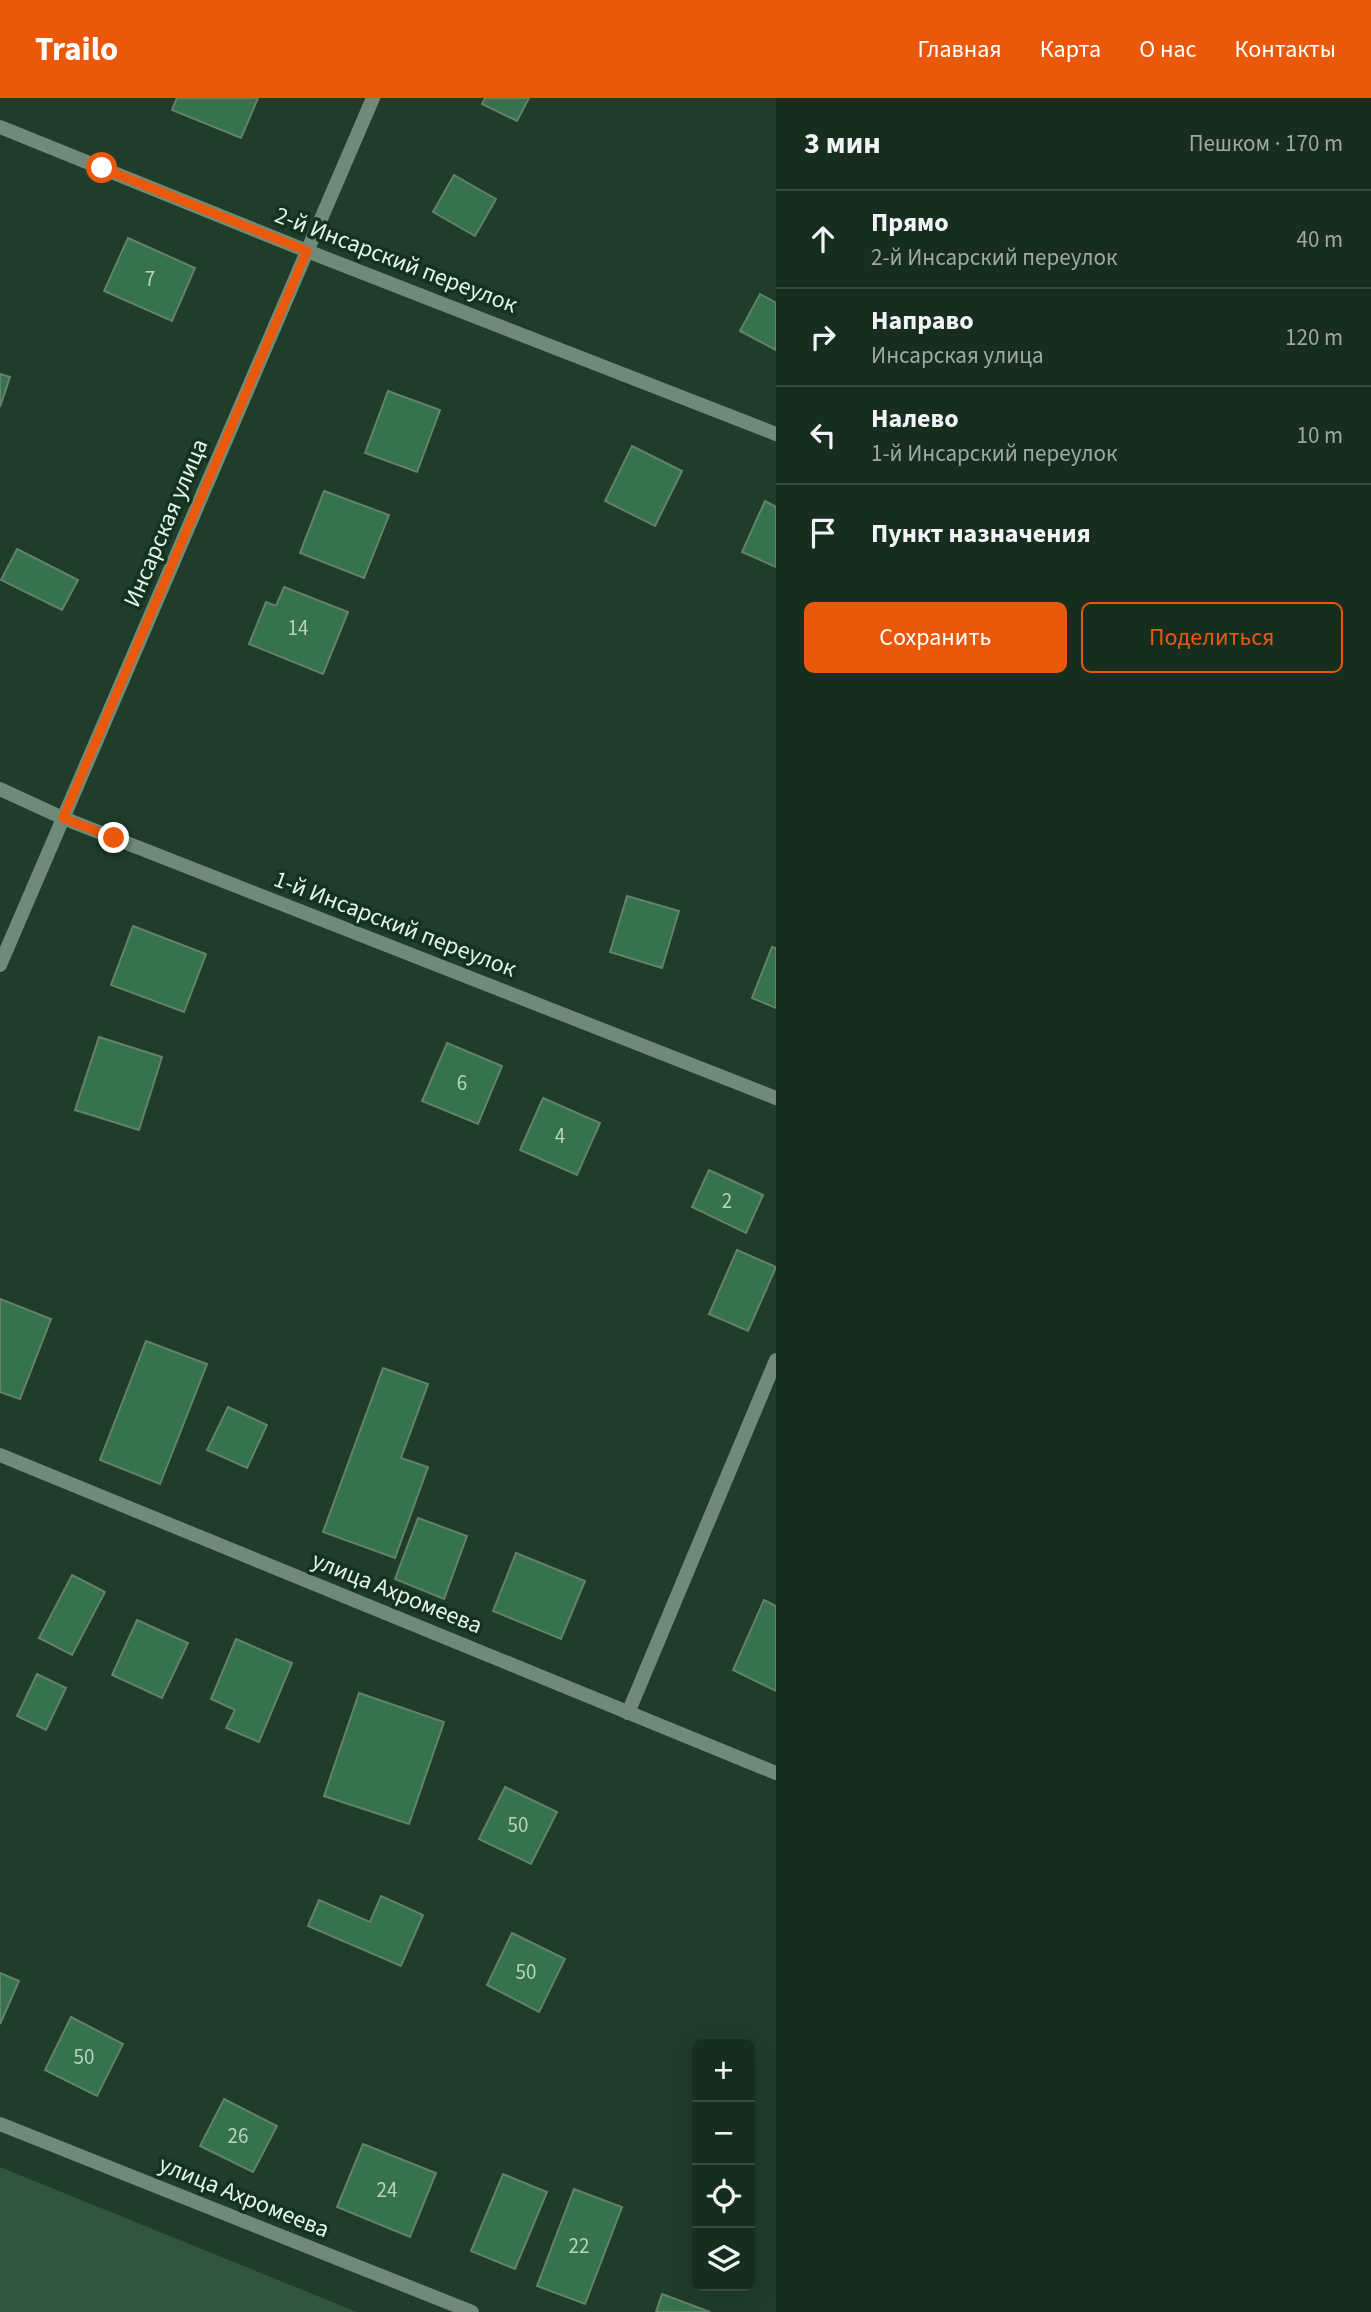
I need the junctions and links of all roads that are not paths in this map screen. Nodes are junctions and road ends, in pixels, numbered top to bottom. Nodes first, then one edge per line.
1 (373, 98) edge
2 (0, 127) edge
3 (307, 251) junction
4 (776, 434) edge
5 (0, 789) edge
6 (63, 818) junction
7 (0, 965) edge
8 (776, 1098) edge
9 (776, 1360) edge
10 (0, 1455) edge
11 (628, 1713) junction
12 (776, 1773) edge
13 (0, 2124) edge
14 (472, 2312) edge

1 - 3 street, Инсарская улица
2 - 3 street, 2-й Инсарский переулок
3 - 4 street, 2-й Инсарский переулок
3 - 6 street, Инсарская улица
5 - 6 street, 1-й Инсарский переулок
6 - 7 street, Инсарская улица
6 - 8 street, 1-й Инсарский переулок
9 - 11 street
10 - 11 street, улица Ахромеева
11 - 12 street, улица Ахромеева
13 - 14 street, улица Ахромеева

